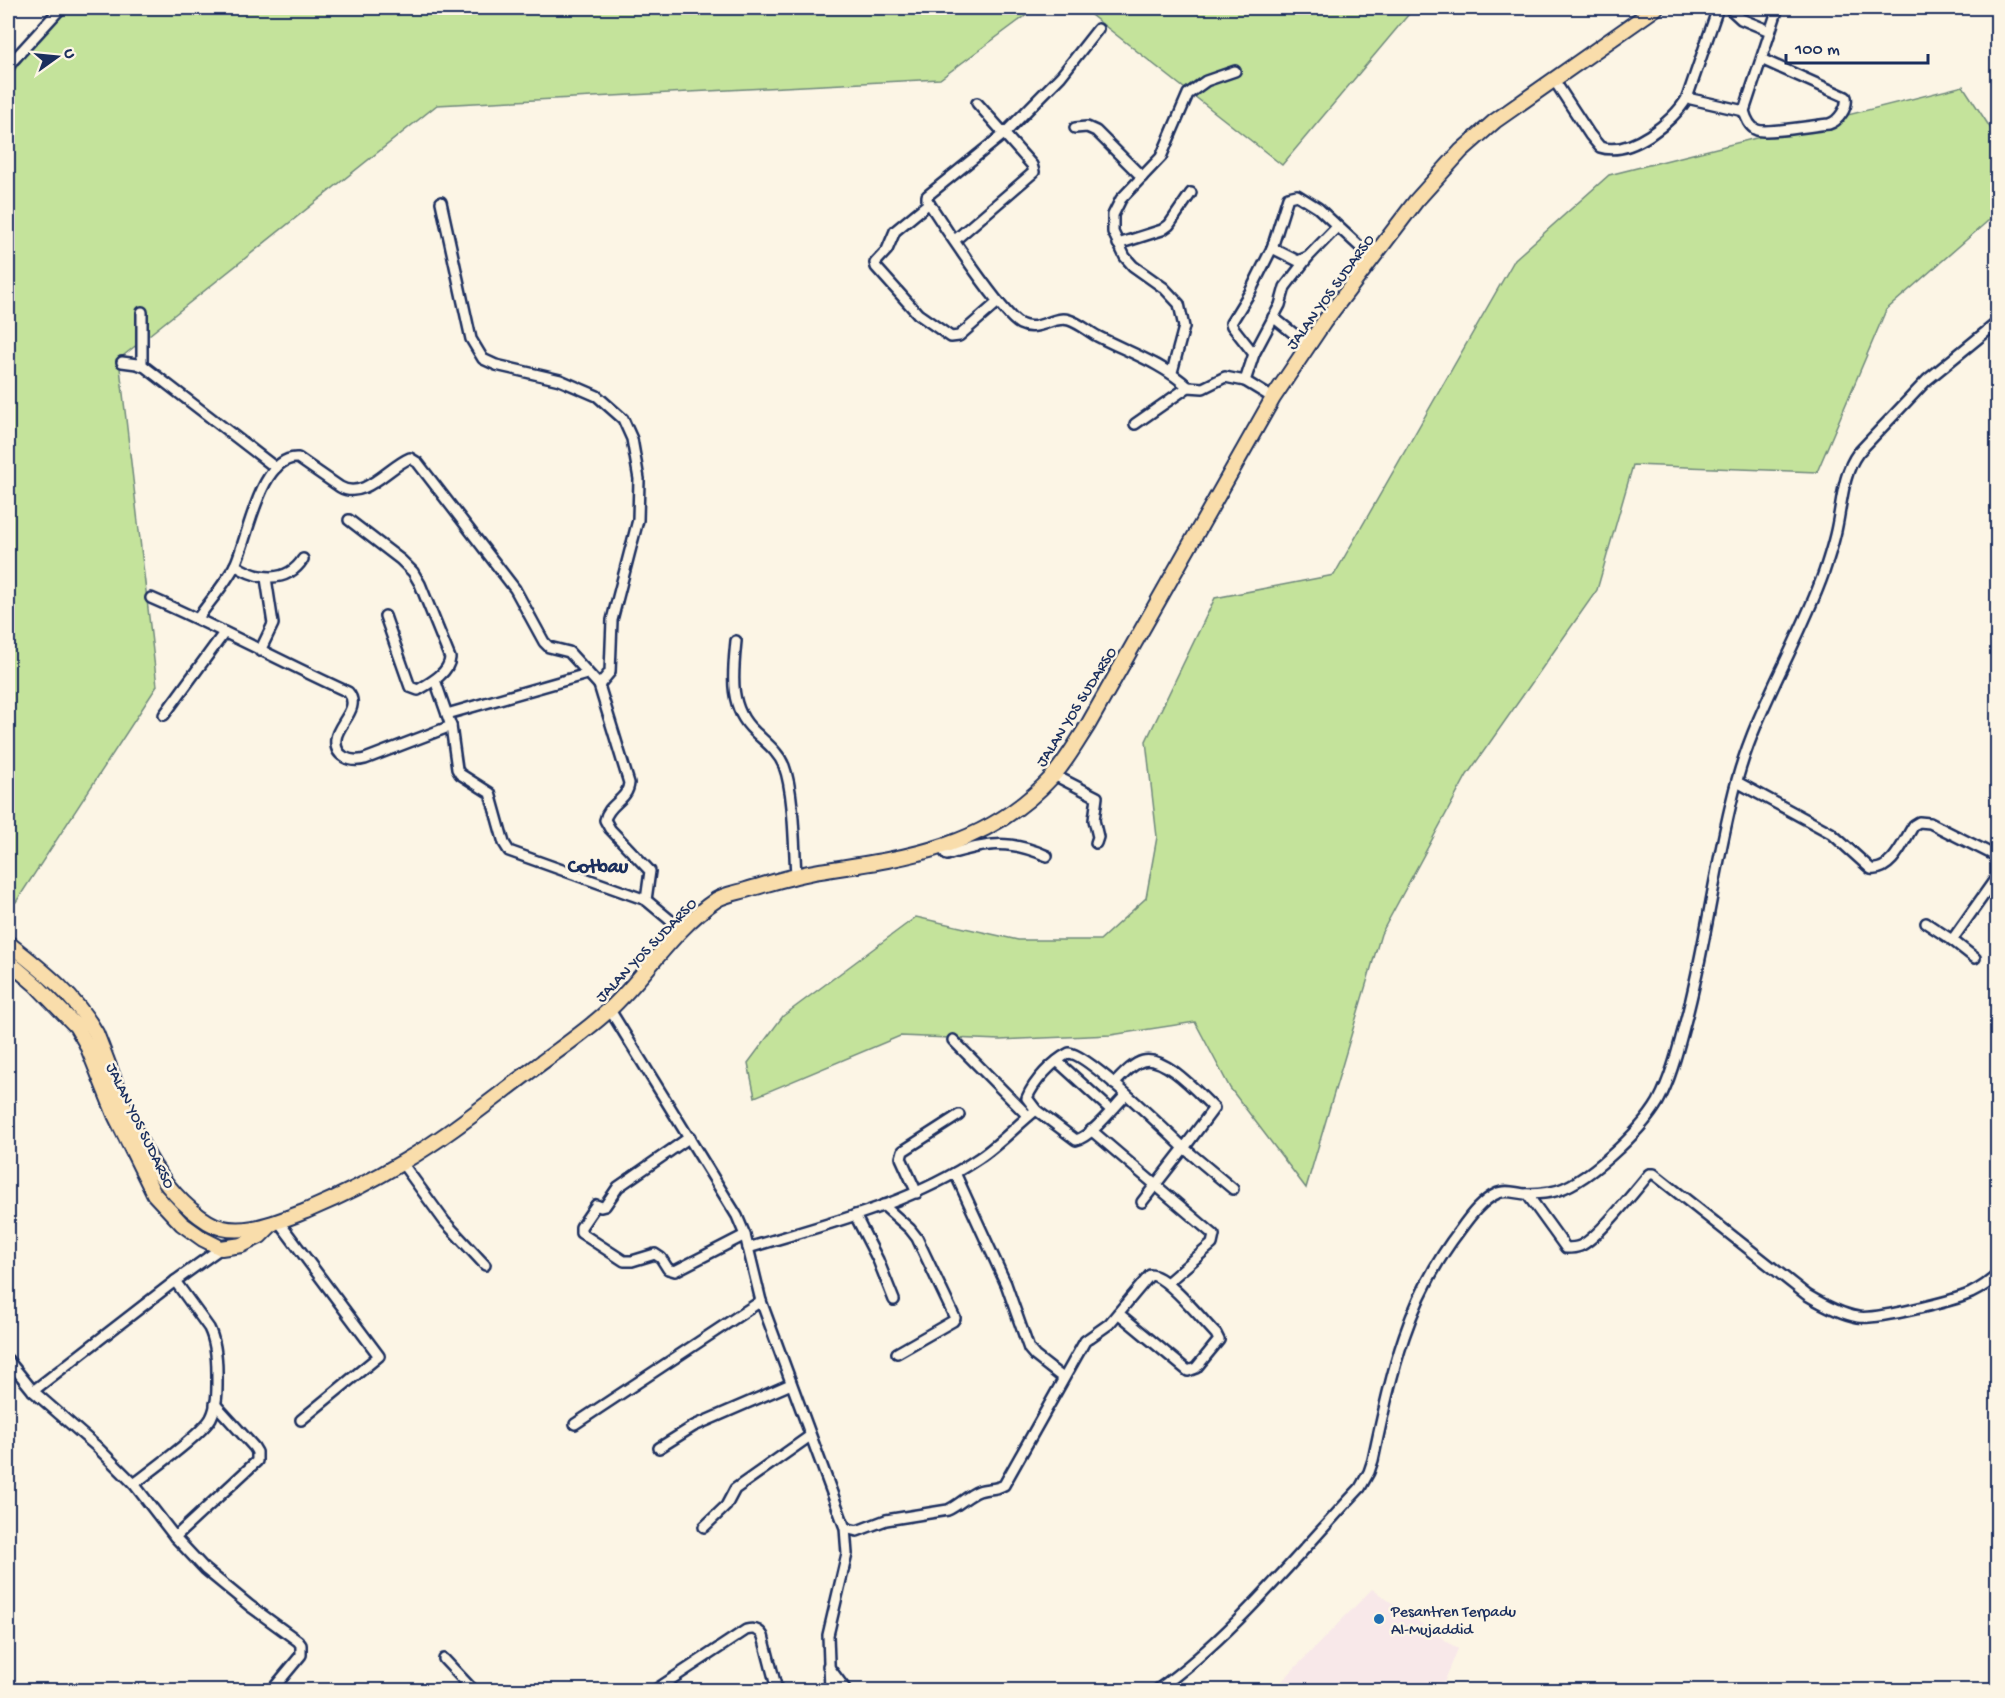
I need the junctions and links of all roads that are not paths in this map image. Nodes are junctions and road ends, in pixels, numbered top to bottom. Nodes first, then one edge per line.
1 (61, 8) edge
2 (1656, 8) edge
3 (1718, 8) edge
4 (1729, 8) edge
5 (1778, 8) edge
6 (1098, 29) dead end
7 (1770, 31) junction
8 (1761, 59) junction
9 (8, 66) edge
10 (1235, 71) dead end
11 (1554, 80) junction
12 (1688, 98) junction
13 (977, 103) dead end
14 (1744, 111) junction
15 (1075, 128) dead end
16 (1005, 133) junction
17 (1142, 177) junction
18 (1191, 193) dead end
19 (441, 202) dead end
20 (929, 203) junction
21 (1337, 227) junction
22 (955, 240) junction
23 (1118, 244) junction
24 (1272, 248) junction
25 (1308, 257) junction
26 (1372, 258) junction
27 (998, 302) junction
28 (142, 312) dead end
29 (1273, 317) junction
30 (1998, 322) edge
31 (1308, 345) junction
32 (1254, 354) junction
33 (122, 362) dead end
34 (141, 365) junction
35 (1172, 372) junction
36 (1245, 381) junction
37 (1188, 387) junction
38 (1273, 398) junction
39 (1135, 424) dead end
40 (276, 468) junction
41 (349, 520) dead end
42 (303, 559) dead end
43 (235, 565) junction
44 (266, 578) junction
45 (151, 598) dead end
46 (385, 616) dead end
47 (198, 618) junction
48 (224, 633) junction
49 (736, 641) dead end
50 (260, 651) junction
51 (588, 674) junction
52 (435, 680) junction
53 (599, 685) junction
54 (447, 714) junction
55 (164, 715) dead end
56 (451, 726) junction
57 (1054, 775) junction
58 (1737, 782) junction
59 (1096, 843) dead end
60 (941, 847) junction
61 (1047, 856) dead end
62 (1998, 857) edge
63 (796, 875) junction
64 (1998, 875) edge
65 (646, 900) junction
66 (1926, 923) dead end
67 (682, 930) junction
68 (1952, 940) junction
69 (8, 943) edge
70 (1975, 958) dead end
71 (8, 961) edge
72 (610, 1010) junction
73 (953, 1040) dead end
74 (1057, 1061) junction
75 (1114, 1084) junction
76 (1126, 1095) junction
77 (1111, 1110) junction
78 (1032, 1113) junction
79 (959, 1115) dead end
80 (1091, 1130) junction
81 (690, 1137) junction
82 (1184, 1148) junction
83 (402, 1163) junction
84 (955, 1173) junction
85 (1155, 1184) junction
86 (1233, 1189) dead end
87 (917, 1193) junction
88 (1527, 1194) junction
89 (1142, 1202) dead end
90 (883, 1205) junction
91 (855, 1215) junction
92 (276, 1223) junction
93 (745, 1235) junction
94 (221, 1248) junction
95 (748, 1248) junction
96 (485, 1266) dead end
97 (1998, 1274) edge
98 (175, 1281) junction
99 (1167, 1283) junction
100 (894, 1300) dead end
101 (761, 1301) junction
102 (1118, 1313) junction
103 (897, 1353) dead end
104 (8, 1360) edge
105 (1063, 1378) junction
106 (791, 1384) junction
107 (33, 1391) junction
108 (215, 1404) junction
109 (301, 1420) dead end
110 (575, 1424) dead end
111 (810, 1436) junction
112 (659, 1448) dead end
113 (134, 1484) junction
114 (704, 1527) dead end
115 (845, 1528) junction
116 (175, 1537) junction
117 (444, 1659) dead end
118 (828, 1666) junction
119 (272, 1690) edge
120 (473, 1690) edge
121 (655, 1690) edge
122 (777, 1690) edge
123 (830, 1690) edge
124 (846, 1690) edge
125 (1157, 1690) edge

1 - 9 street
2 - 11 highway, JALAN YOS SUDARSO
3 - 12 street
4 - 7 street
5 - 7 street
6 - 16 street
7 - 8 street
8 - 14 street
8 - 14 street
10 - 17 street
11 - 12 street
11 - 26 highway, JALAN YOS SUDARSO
12 - 14 street
13 - 16 street
15 - 17 street
16 - 20 street
16 - 22 street
17 - 23 street
18 - 23 street
19 - 53 street
20 - 22 street
20 - 27 street
21 - 24 street
21 - 25 street
21 - 26 street
22 - 27 street
23 - 35 street
24 - 25 street
24 - 32 street
25 - 29 street
26 - 31 highway, JALAN YOS SUDARSO
27 - 35 street
28 - 34 street
29 - 31 street
29 - 32 street
30 - 58 street
31 - 38 highway, JALAN YOS SUDARSO
32 - 36 street
33 - 34 street
34 - 40 street
35 - 37 street
36 - 37 street
36 - 38 street
37 - 39 street
38 - 57 highway, JALAN YOS SUDARSO
40 - 43 street
40 - 51 street
41 - 52 street
42 - 44 street
43 - 44 street
43 - 47 street
44 - 50 street
45 - 47 street
46 - 52 street
47 - 48 street
48 - 50 street
48 - 55 street
49 - 63 street
50 - 56 street
51 - 53 street
51 - 54 street
52 - 54 street
53 - 65 street
54 - 56 street
56 - 65 street
57 - 59 street
57 - 60 highway, JALAN YOS SUDARSO
58 - 62 street
58 - 88 street
60 - 61 street
60 - 63 highway, JALAN YOS SUDARSO
63 - 67 highway, JALAN YOS SUDARSO
64 - 68 street
65 - 67 street
66 - 68 street
67 - 72 highway, JALAN YOS SUDARSO
68 - 70 street
69 - 92 highway, JALAN YOS SUDARSO
71 - 94 highway, JALAN YOS SUDARSO
72 - 81 street
72 - 83 highway, JALAN YOS SUDARSO
73 - 78 street
74 - 75 street
74 - 77 street
74 - 78 street
75 - 76 street
75 - 82 street
76 - 77 street
76 - 82 street
77 - 80 street
78 - 80 street
78 - 84 street
79 - 87 street
80 - 85 street
81 - 93 street
81 - 93 street
82 - 85 street
82 - 86 street
83 - 92 highway, JALAN YOS SUDARSO
83 - 96 street
84 - 87 street
84 - 105 street
85 - 89 street
85 - 99 street
87 - 90 street
88 - 97 street
88 - 125 street
90 - 91 street
90 - 103 street
91 - 95 street
91 - 100 street
92 - 94 highway, JALAN YOS SUDARSO
92 - 109 street
93 - 95 street
94 - 98 street
95 - 101 street
98 - 107 street
98 - 108 street
99 - 102 street
99 - 102 street
101 - 106 street
101 - 110 street
102 - 105 street
104 - 107 street
105 - 115 street
106 - 111 street
106 - 112 street
107 - 113 street
108 - 113 street
108 - 116 street
111 - 114 street
111 - 115 street
113 - 116 street
115 - 118 street
116 - 119 street
117 - 120 street
118 - 123 street
118 - 124 street
121 - 122 street

